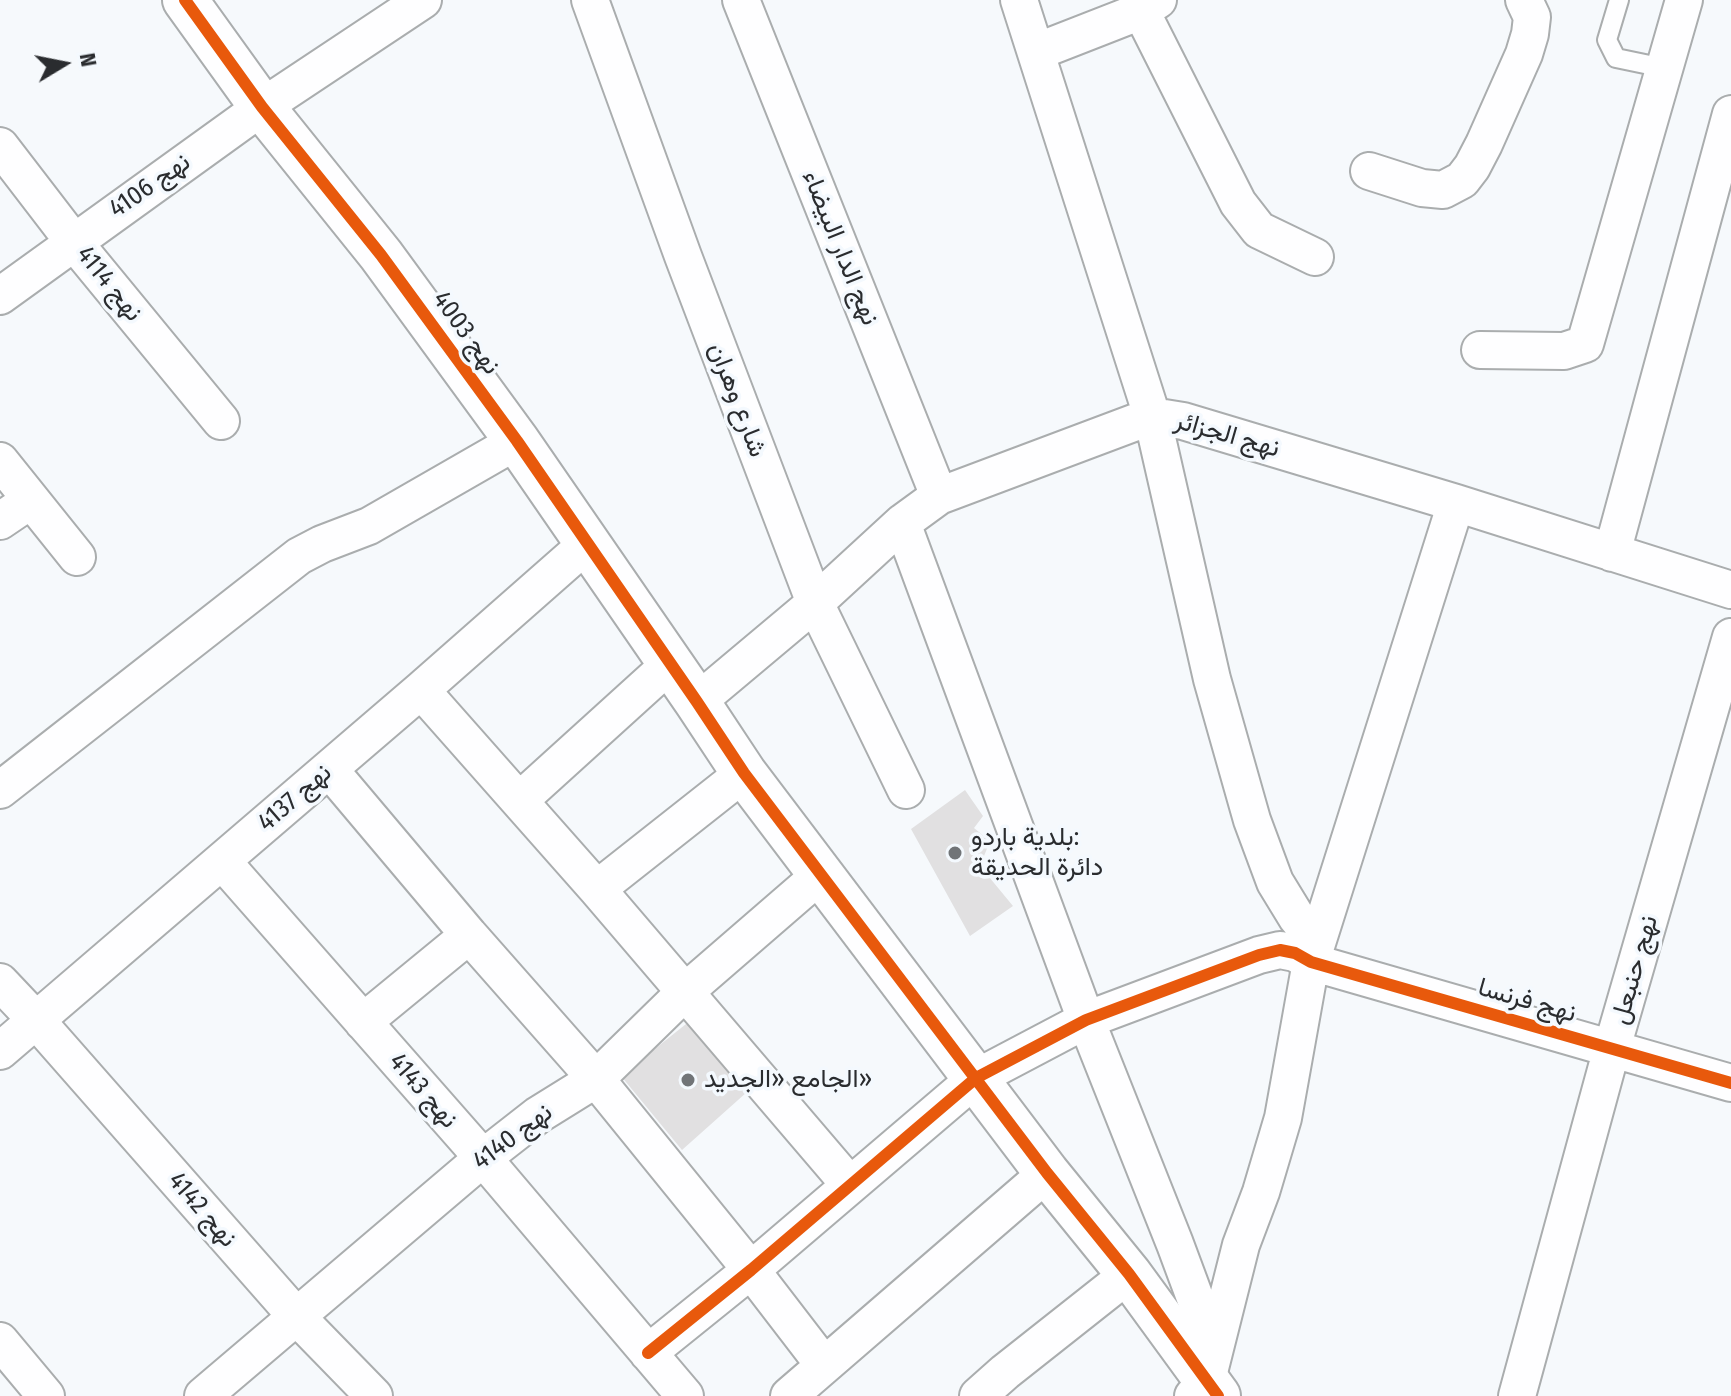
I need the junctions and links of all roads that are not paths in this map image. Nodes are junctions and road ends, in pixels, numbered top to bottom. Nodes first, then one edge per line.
1 (185, 0) edge
2 (423, 0) edge
3 (590, 0) edge
4 (741, 0) edge
5 (1019, 0) edge
6 (1524, 0) edge
7 (1619, 0) edge
8 (1684, 0) edge
9 (1150, 6) edge
10 (1036, 52) junction
11 (1664, 68) junction
12 (262, 107) junction
13 (1731, 114) edge
14 (0, 146) edge
15 (1369, 171) dead end
16 (73, 241) junction
17 (1315, 257) dead end
18 (0, 296) edge
19 (1480, 350) dead end
20 (1152, 416) junction
21 (221, 421) dead end
22 (517, 441) junction
23 (0, 461) edge
24 (939, 496) junction
25 (31, 500) junction
26 (1456, 503) junction
27 (0, 521) edge
28 (902, 523) junction
29 (588, 543) junction
30 (1612, 553) junction
31 (77, 557) dead end
32 (1731, 590) edge
33 (815, 603) junction
34 (1731, 637) edge
35 (670, 664) junction
36 (421, 690) junction
37 (697, 702) junction
38 (329, 769) junction
39 (744, 773) junction
40 (0, 790) edge
41 (906, 790) dead end
42 (520, 800) junction
43 (222, 861) junction
44 (820, 875) junction
45 (597, 889) junction
46 (469, 935) junction
47 (1314, 952) junction
48 (0, 982) edge
49 (686, 991) junction
50 (35, 1019) junction
51 (1086, 1020) junction
52 (363, 1022) junction
53 (1612, 1048) junction
54 (0, 1051) edge
55 (976, 1078) junction
56 (596, 1079) junction
57 (1731, 1083) edge
58 (483, 1158) junction
59 (1047, 1173) junction
60 (850, 1185) junction
61 (751, 1270) junction
62 (1129, 1274) junction
63 (297, 1317) junction
64 (0, 1341) edge
65 (648, 1353) junction
66 (824, 1365) junction
67 (1208, 1380) edge
68 (46, 1396) edge
69 (203, 1396) edge
70 (374, 1396) edge
71 (685, 1396) edge
72 (789, 1396) edge
73 (978, 1396) edge
74 (1517, 1396) edge

1 - 12 street, نهج 4003
2 - 12 street, نهج 4106
3 - 33 street, شارع وهران
4 - 24 street, نهج الدار البيضاء
5 - 10 street
6 - 15 street
7 - 11 lane
8 - 11 street
9 - 10 street
9 - 17 street
10 - 20 street
11 - 19 street
12 - 16 street, نهج 4106
12 - 22 street, نهج 4003
13 - 30 street
14 - 16 street, نهج 4114
16 - 18 street, نهج 4106
16 - 21 street, نهج 4114
20 - 24 street, نهج الجزائر
20 - 26 street, نهج الجزائر
20 - 47 street
22 - 29 street, نهج 4003
22 - 40 street
23 - 25 street
24 - 28 street, نهج الجزائر
25 - 27 street
25 - 31 street
26 - 30 street, نهج الجزائر
26 - 47 street
28 - 33 street, نهج الجزائر
28 - 51 street
29 - 35 street, نهج 4003
29 - 36 street, نهج 4137
30 - 32 street, نهج الجزائر
33 - 37 street, نهج الجزائر
33 - 41 street, شارع وهران
34 - 53 street, نهج حنبعل
35 - 37 street, نهج 4003
35 - 42 street
36 - 38 street, نهج 4137
36 - 42 street
37 - 39 street, نهج 4003
38 - 43 street, نهج 4137
38 - 46 street
39 - 44 street, نهج 4003
39 - 45 street
42 - 45 street
43 - 50 street, نهج 4137
43 - 52 street, نهج 4143
44 - 49 street, نهج 4140
44 - 55 street, نهج 4003
45 - 49 street
46 - 52 street
46 - 56 street
47 - 51 street, نهج فرنسا
47 - 53 street, نهج فرنسا
47 - 67 street
48 - 50 street, نهج 4142
49 - 56 street, نهج 4140
49 - 60 street
50 - 54 street, نهج 4137
50 - 63 street, نهج 4142
51 - 55 street, نهج فرنسا
51 - 67 street
52 - 58 street, نهج 4143
53 - 57 street, نهج فرنسا
53 - 74 street, نهج حنبعل
55 - 59 street, نهج 4003
55 - 60 street, نهج فرنسا
56 - 58 street, نهج 4140
56 - 61 street
58 - 63 street, نهج 4140
58 - 65 street, نهج 4143
59 - 62 street, نهج 4003
59 - 66 street
60 - 61 street, نهج فرنسا
61 - 65 street, نهج فرنسا
61 - 66 street
62 - 67 street, نهج 4003
62 - 73 street
63 - 69 street, نهج 4140
63 - 70 street, نهج 4142
64 - 68 street
65 - 71 street, نهج 4143
66 - 72 street

